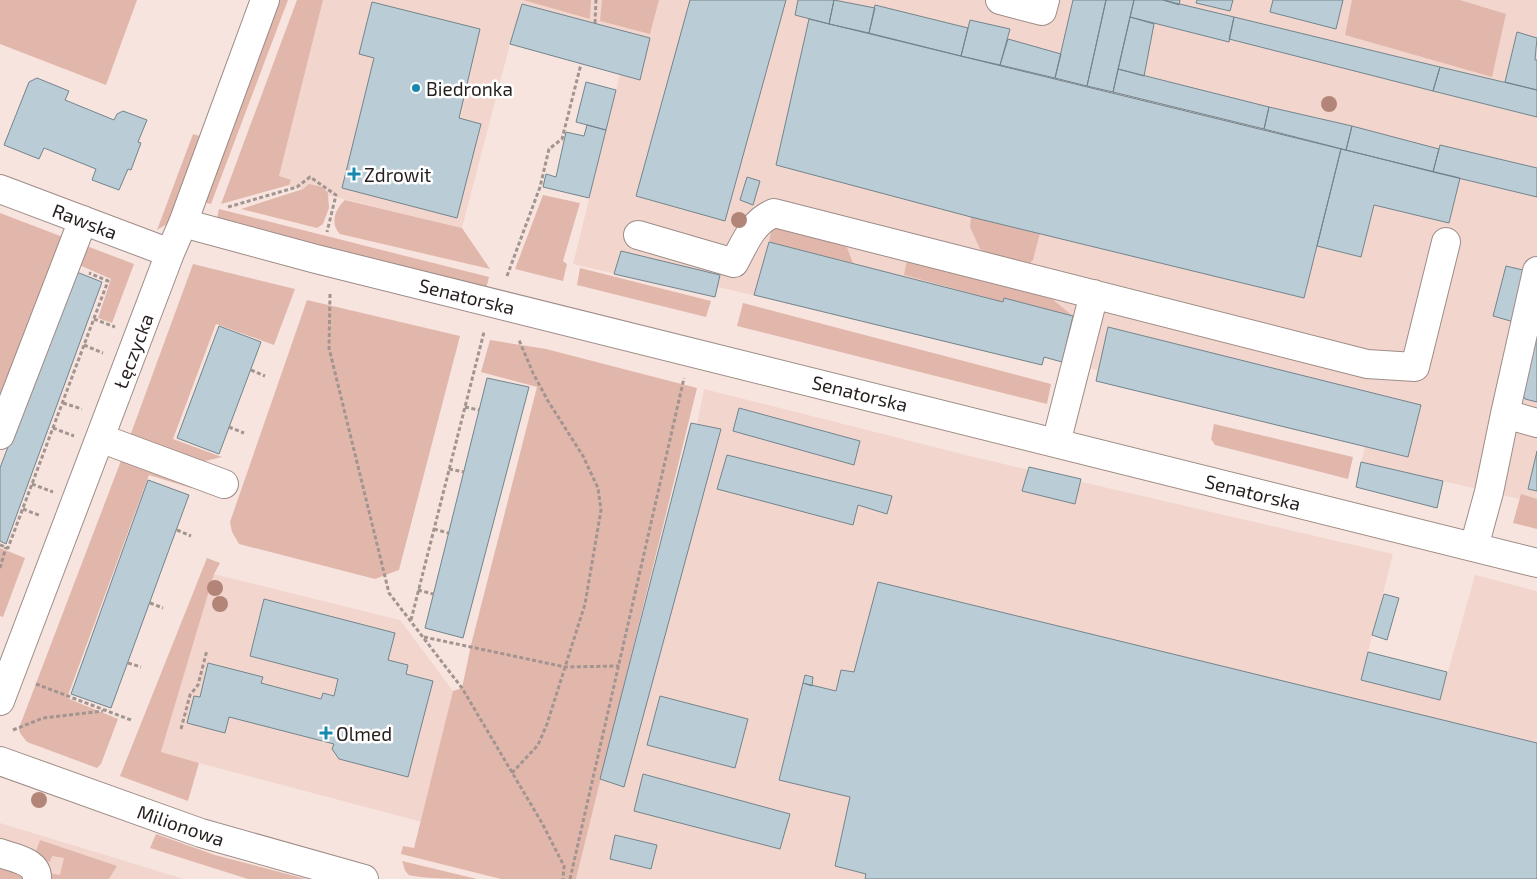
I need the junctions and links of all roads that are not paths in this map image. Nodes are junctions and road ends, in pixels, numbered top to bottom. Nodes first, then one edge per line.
1 (265, 0) edge
2 (1000, 0) edge
3 (1045, 0) edge
4 (0, 189) edge
5 (83, 220) junction
6 (183, 223) junction
7 (638, 235) dead end
8 (1446, 242) dead end
9 (170, 253) junction
10 (1537, 271) edge
11 (1094, 294) junction
12 (1505, 414) junction
13 (1537, 423) edge
14 (0, 434) edge
15 (100, 438) junction
16 (1056, 443) junction
17 (224, 484) dead end
18 (1474, 548) junction
19 (1537, 563) edge
20 (0, 701) edge
21 (0, 761) edge
22 (0, 853) edge
23 (37, 879) edge
24 (364, 879) edge

1 - 6 street, Łęczycka
2 - 3 street
4 - 5 street, Rawska
5 - 9 street, Rawska
5 - 14 street
6 - 9 street, Łęczycka
6 - 16 street, Senatorska
7 - 11 street
8 - 11 street
9 - 15 street, Łęczycka
10 - 12 street
11 - 16 street
12 - 13 street
12 - 18 street
15 - 17 street
15 - 20 street, Łęczycka
16 - 18 street, Senatorska
18 - 19 street, Senatorska
21 - 24 street, Milionowa
22 - 23 street

